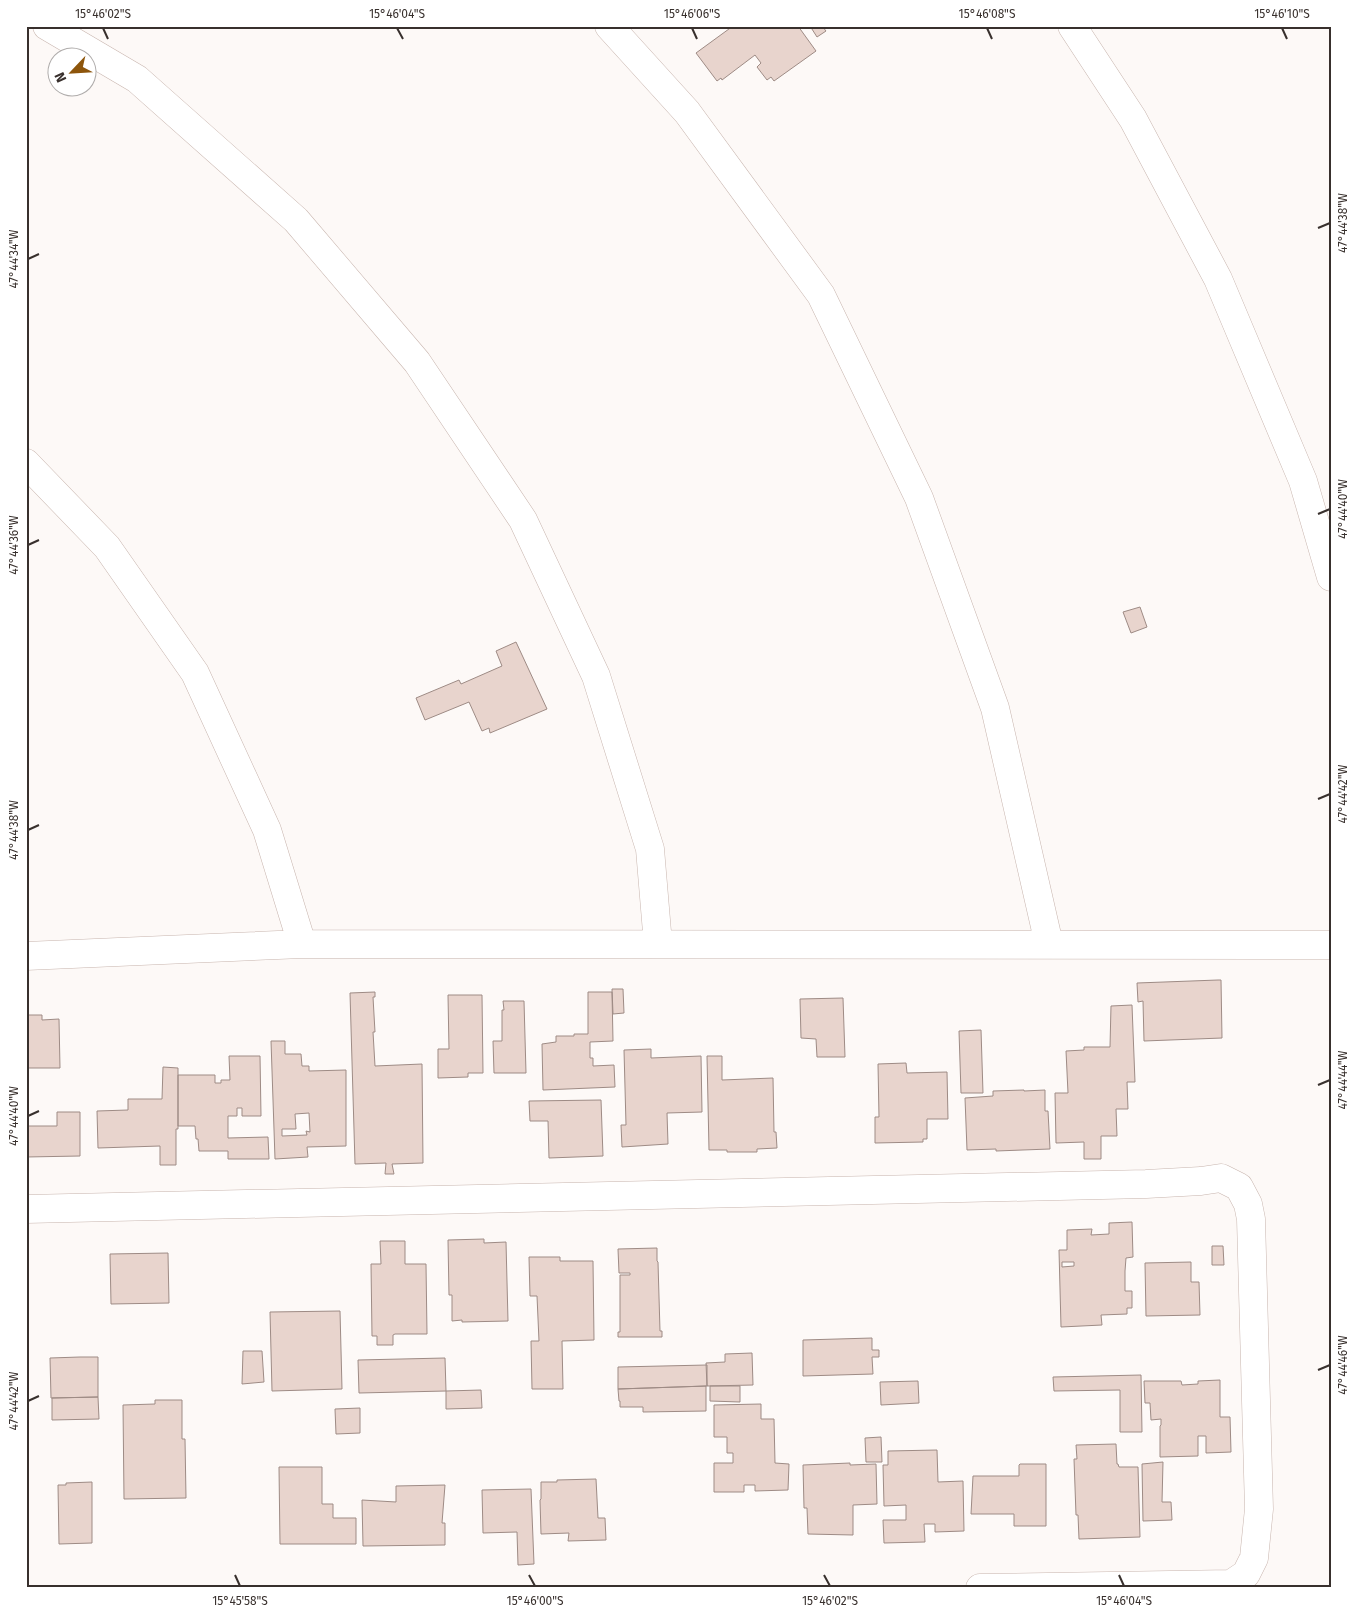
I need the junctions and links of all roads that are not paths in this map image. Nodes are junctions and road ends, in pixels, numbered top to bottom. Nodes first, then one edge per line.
1 (47, 26) edge
2 (609, 26) edge
3 (1072, 26) edge
4 (26, 463) edge
5 (1331, 577) edge
6 (302, 944) junction
7 (658, 944) junction
8 (1049, 944) junction
9 (1331, 945) edge
10 (26, 956) edge
11 (26, 1209) edge
12 (980, 1588) edge

1 - 7 street
2 - 8 street
3 - 5 street
4 - 6 street
6 - 7 street
6 - 10 street
7 - 8 street
8 - 9 street
11 - 12 street

